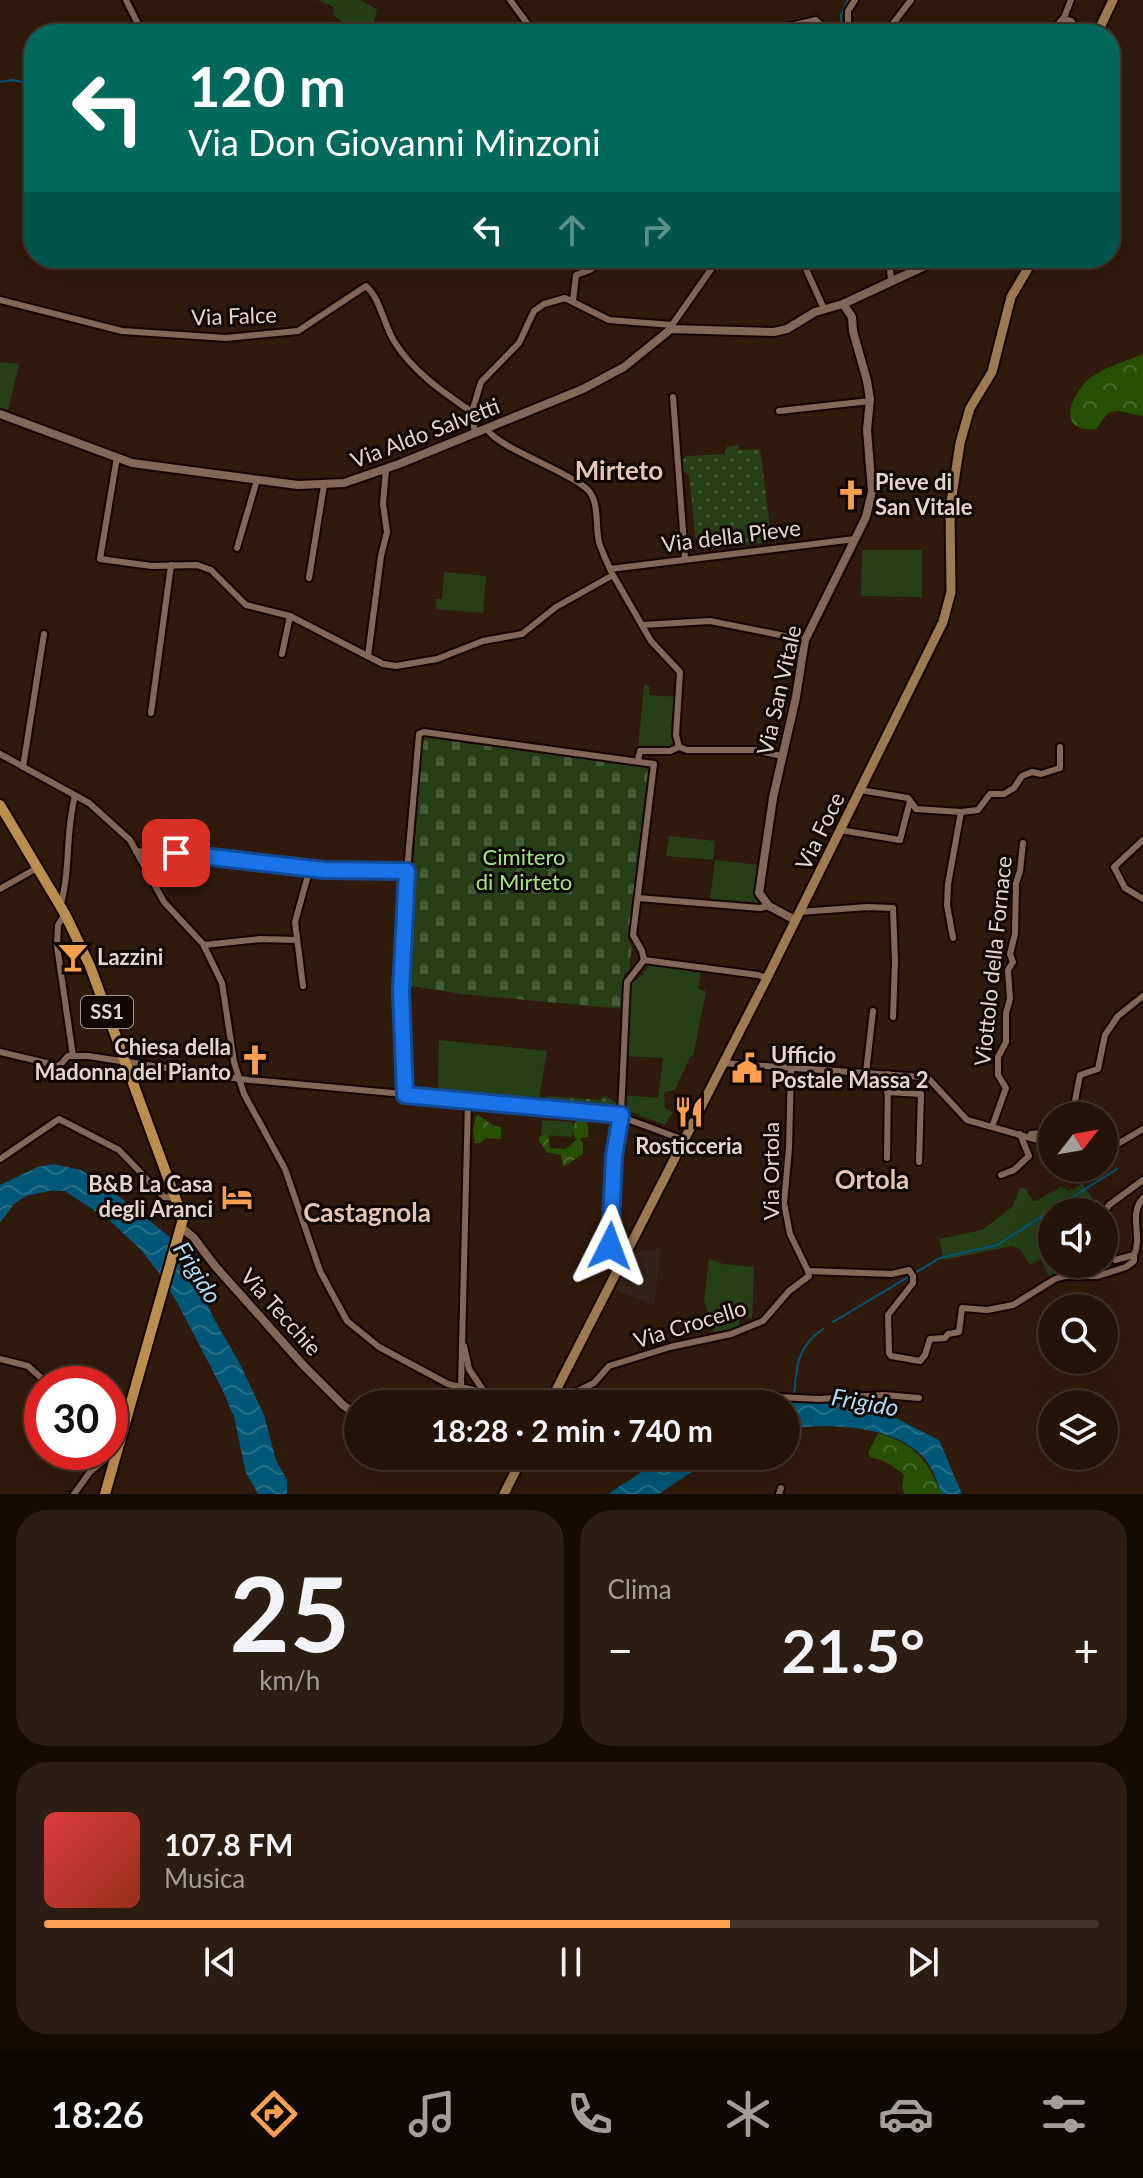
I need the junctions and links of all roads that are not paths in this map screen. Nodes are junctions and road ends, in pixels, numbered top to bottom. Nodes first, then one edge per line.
1 (126, 0) edge
2 (510, 0) edge
3 (855, 0) edge
4 (911, 0) edge
5 (1071, 0) edge
6 (1113, 0) edge
7 (1063, 20) junction
8 (138, 24) edge
9 (528, 24) edge
10 (793, 24) edge
11 (820, 24) edge
12 (848, 24) edge
13 (893, 24) edge
14 (1060, 24) edge
15 (1072, 24) edge
16 (1102, 24) edge
17 (592, 268) edge
18 (712, 268) edge
19 (806, 268) edge
20 (890, 268) edge
21 (921, 268) edge
22 (1028, 268) edge
23 (917, 270) joint
24 (891, 280) junction
25 (0, 300) edge
26 (573, 301) junction
27 (843, 304) junction
28 (824, 309) junction
29 (671, 327) junction
30 (673, 397) dead end
31 (870, 401) junction
32 (779, 411) dead end
33 (472, 412) junction
34 (0, 414) edge
35 (487, 429) junction
36 (475, 434) junction
37 (117, 457) junction
38 (386, 469) junction
39 (257, 480) junction
40 (324, 485) junction
41 (855, 539) junction
42 (237, 548) dead end
43 (685, 558) junction
44 (171, 565) junction
45 (611, 572) junction
46 (309, 578) dead end
47 (290, 616) junction
48 (642, 625) junction
49 (44, 634) dead end
50 (805, 640) junction
51 (282, 654) dead end
52 (368, 656) junction
53 (151, 713) dead end
54 (679, 747) junction
55 (1060, 747) dead end
56 (0, 754) edge
57 (782, 756) junction
58 (638, 760) junction
59 (23, 767) junction
60 (860, 790) junction
61 (75, 796) junction
62 (910, 801) junction
63 (1, 810) edge
64 (961, 812) junction
65 (840, 830) junction
66 (1143, 840) edge
67 (1023, 843) dead end
68 (136, 851) junction
69 (37, 868) junction
70 (310, 868) junction
71 (407, 871) junction
72 (0, 889) edge
73 (638, 898) junction
74 (1143, 899) edge
75 (769, 906) junction
76 (62, 910) junction
77 (797, 916) junction
78 (953, 938) dead end
79 (296, 940) junction
80 (204, 945) junction
81 (644, 960) junction
82 (767, 978) junction
83 (303, 986) dead end
84 (1143, 996) edge
85 (873, 1011) dead end
86 (893, 1017) dead end
87 (0, 1052) edge
88 (73, 1056) junction
89 (126, 1062) junction
90 (723, 1063) junction
91 (791, 1066) junction
92 (866, 1073) junction
93 (888, 1074) junction
94 (240, 1079) junction
95 (887, 1092) junction
96 (405, 1095) junction
97 (468, 1101) junction
98 (1075, 1102) edge
99 (621, 1115) junction
100 (992, 1127) junction
101 (1143, 1129) edge
102 (1020, 1134) junction
103 (1038, 1136) edge
104 (684, 1140) junction
105 (1038, 1140) edge
106 (1118, 1144) edge
107 (887, 1158) dead end
108 (0, 1159) edge
109 (919, 1162) dead end
110 (1001, 1175) dead end
111 (1143, 1180) edge
112 (176, 1198) junction
113 (1118, 1198) edge
114 (1143, 1198) edge
115 (181, 1230) junction
116 (627, 1253) junction
117 (1134, 1255) junction
118 (1118, 1259) edge
119 (808, 1271) junction
120 (463, 1338) junction
121 (0, 1359) edge
122 (28, 1366) edge
123 (469, 1369) junction
124 (461, 1387) junction
125 (473, 1390) edge
126 (483, 1390) edge
127 (556, 1390) edge
128 (580, 1390) edge
129 (800, 1398) edge
130 (919, 1398) dead end
131 (344, 1406) edge
132 (93, 1470) edge
133 (516, 1470) edge
134 (74, 1494) edge
135 (105, 1494) edge
136 (504, 1494) edge

1 - 8 street
2 - 9 street
3 - 12 street
4 - 13 street
5 - 7 street
6 - 16 main road
7 - 14 street
7 - 15 street
10 - 11 street
17 - 26 street
18 - 29 street
19 - 28 street
20 - 24 street
21 - 23 street
22 - 60 main road, Via Foce
23 - 24 street
24 - 27 street
25 - 33 street, Via Falce
26 - 29 street
26 - 33 street
27 - 28 street
27 - 31 street, Via San Vitale
28 - 29 street
29 - 35 street, Via Aldo Salvetti
30 - 43 street
31 - 32 street
31 - 41 street, Via San Vitale
33 - 36 street
34 - 37 street, Via Aldo Salvetti
35 - 36 street, Via Aldo Salvetti
35 - 45 street
36 - 38 street, Via Aldo Salvetti
37 - 39 street, Via Aldo Salvetti
37 - 44 street
38 - 40 street, Via Aldo Salvetti
38 - 52 street
39 - 40 street, Via Aldo Salvetti
39 - 42 street
40 - 46 street
41 - 43 street, Via della Pieve
41 - 50 street, Via San Vitale
43 - 45 street, Via della Pieve
44 - 47 street
44 - 53 street
45 - 48 street
45 - 52 street
47 - 51 street
47 - 52 street
48 - 50 street
48 - 54 street
49 - 59 street
50 - 57 street, Via San Vitale
54 - 57 street
54 - 58 street
55 - 64 street
56 - 59 street
57 - 75 street, Via San Vitale
58 - 71 street
58 - 73 street
59 - 61 street
60 - 62 street
60 - 65 main road, Via Foce
61 - 68 street
61 - 76 street
62 - 64 street
62 - 65 street
63 - 69 main road, SS1
64 - 78 street
65 - 77 main road, Via Foce
66 - 74 street
67 - 100 street, Viottolo della Fornace
68 - 70 street
68 - 80 street
69 - 72 street
69 - 76 main road, SS1
70 - 71 street
70 - 79 street
71 - 96 street
73 - 75 street
73 - 81 street
75 - 77 street
76 - 88 street
76 - 89 main road, SS1
77 - 82 main road, Via Foce
77 - 86 street
79 - 80 street
79 - 83 street
80 - 94 street
81 - 82 street
81 - 99 street
82 - 90 main road, Via Foce
84 - 98 street
85 - 92 street
87 - 88 street
88 - 89 street
89 - 94 street
89 - 112 main road, SS1
90 - 91 street
90 - 104 main road, Via Foce
91 - 92 street
91 - 119 street, Via Ortola
92 - 93 street
93 - 95 street
93 - 100 street
94 - 96 street
94 - 124 street
95 - 107 street
95 - 109 street
96 - 97 street
97 - 99 street
97 - 120 street
99 - 104 street
99 - 116 street
100 - 102 street
101 - 106 street
102 - 103 street
102 - 105 street
102 - 110 street
104 - 116 main road, Via Foce
108 - 112 street
111 - 113 street
112 - 115 main road, SS1
114 - 117 street
115 - 131 street, Via Tecchie
115 - 135 main road
116 - 127 main road, Via Foce
117 - 118 street
117 - 119 street
119 - 128 street, Via Crocello
120 - 123 street
120 - 124 street
121 - 122 street
123 - 124 street
123 - 126 street
124 - 125 street
129 - 130 street
132 - 134 street
133 - 136 main road

